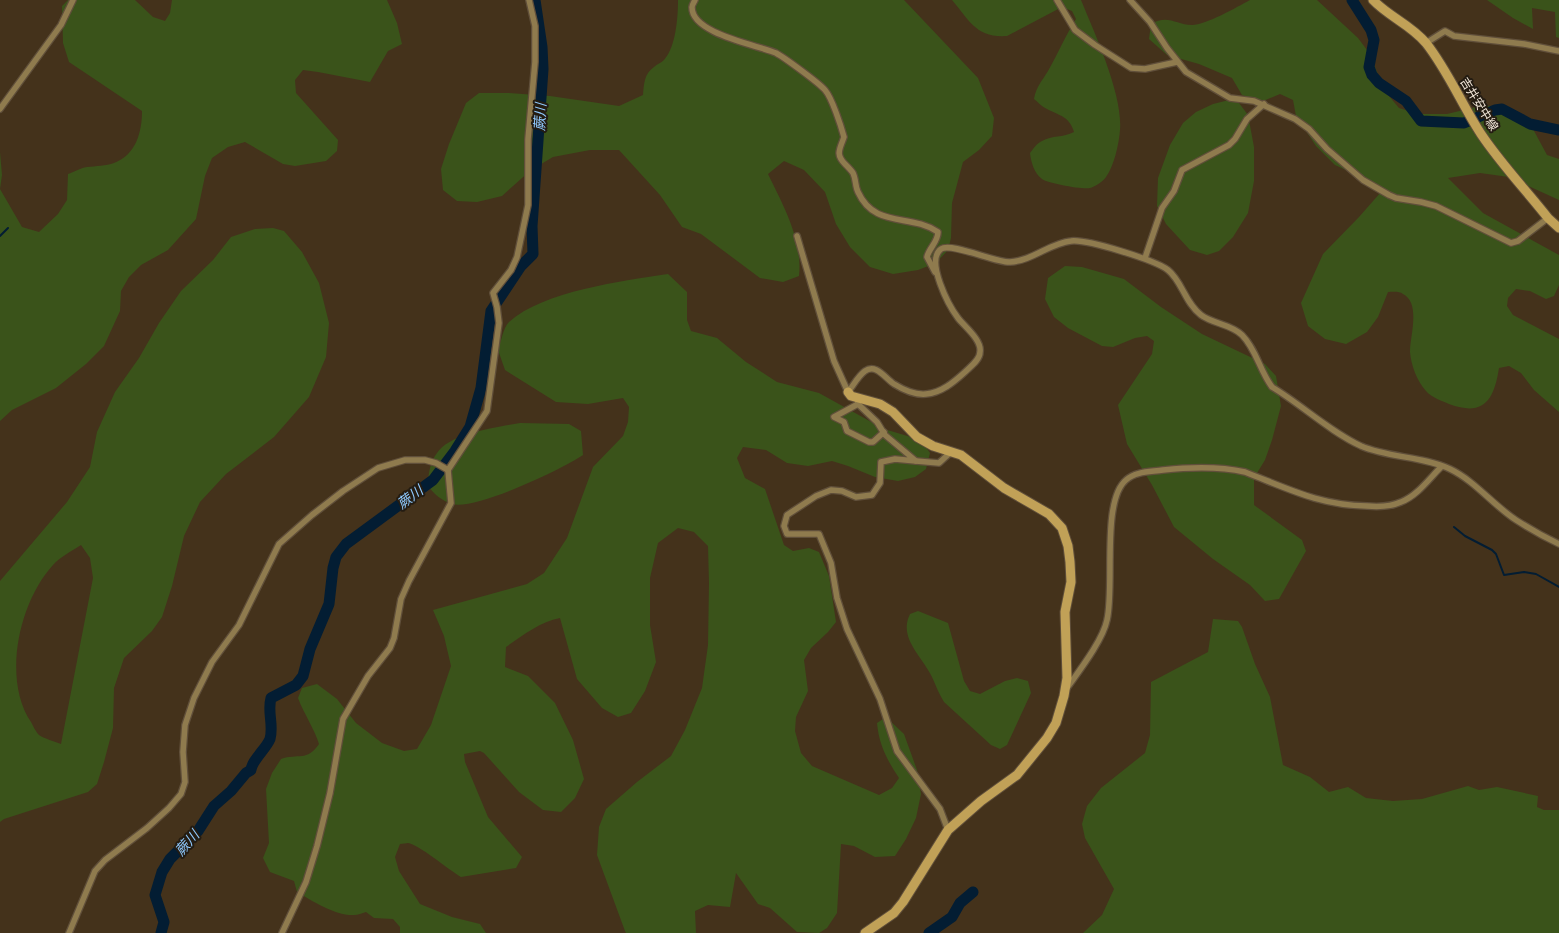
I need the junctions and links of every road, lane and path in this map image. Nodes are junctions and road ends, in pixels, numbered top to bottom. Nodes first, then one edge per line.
1 (74, 0) edge
2 (528, 0) edge
3 (695, 0) edge
4 (1057, 0) edge
5 (1130, 0) edge
6 (1373, 0) edge
7 (1426, 43) junction
8 (1559, 51) edge
9 (1177, 62) junction
10 (1264, 104) junction
11 (0, 110) edge
12 (1548, 218) junction
13 (1559, 228) edge
14 (796, 236) dead end
15 (1145, 258) junction
16 (938, 276) junction
17 (848, 392) junction
18 (858, 401) junction
19 (884, 432) junction
20 (952, 451) junction
21 (916, 461) junction
22 (1442, 467) junction
23 (448, 470) junction
24 (1559, 544) edge
25 (1066, 690) junction
26 (948, 830) junction
27 (69, 933) edge
28 (282, 933) edge
29 (865, 933) edge

1 - 11 street
2 - 23 street
3 - 16 street
4 - 9 street
5 - 9 street
6 - 7 street, 吉井安中線
7 - 8 street
7 - 12 street, 吉井安中線
9 - 10 street
10 - 12 street
10 - 15 street
12 - 13 street, 吉井安中線
14 - 17 street
15 - 16 street
15 - 22 street
16 - 17 street
17 - 18 street
18 - 19 street
18 - 19 street
18 - 20 street
19 - 21 street
20 - 21 street
20 - 25 street
21 - 26 street
22 - 24 street
22 - 25 street
23 - 27 street
23 - 28 street
25 - 26 street
26 - 29 street

